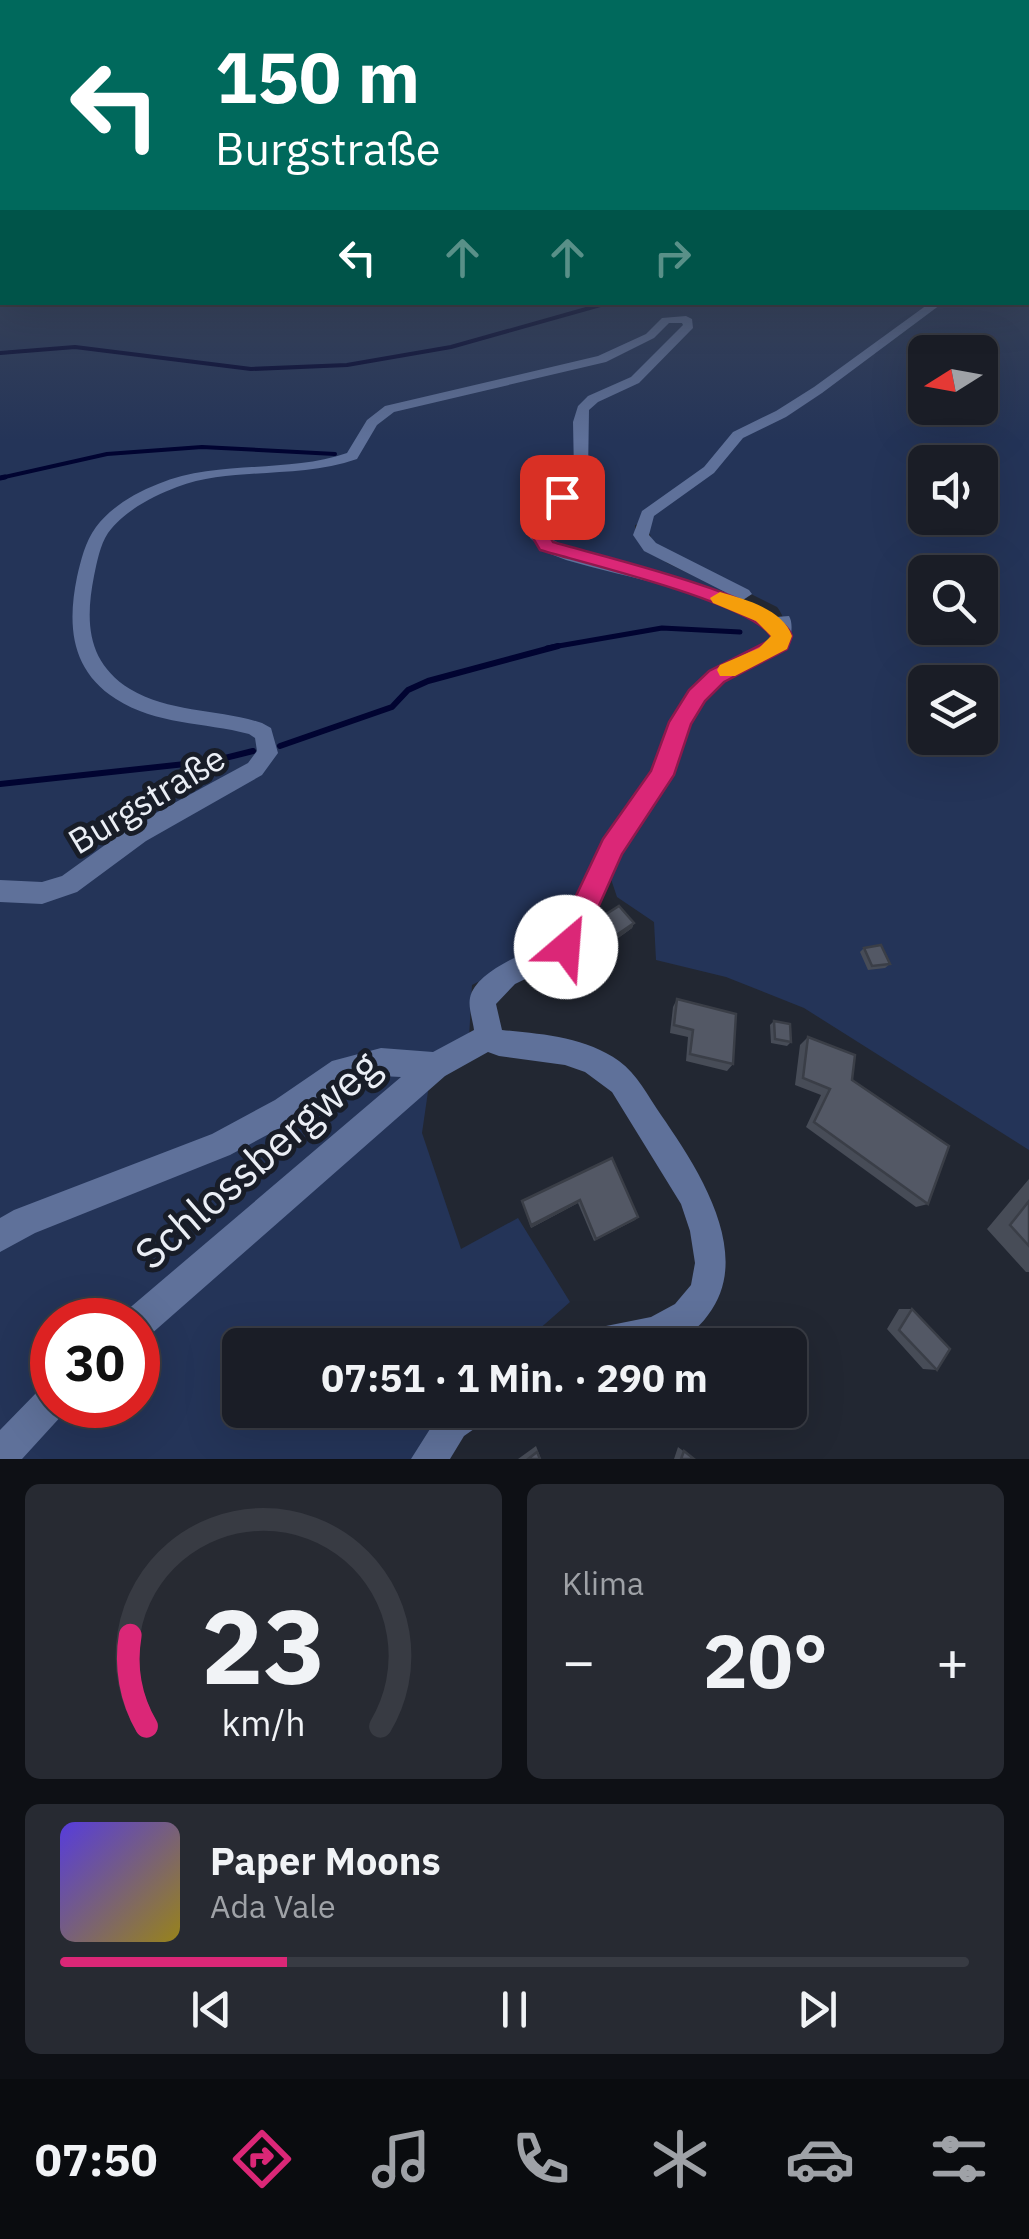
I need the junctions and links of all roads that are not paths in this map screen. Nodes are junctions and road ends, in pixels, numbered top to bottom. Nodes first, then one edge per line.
1 (935, 305) edge
2 (780, 628) junction
3 (0, 891) edge
4 (490, 1036) junction
5 (436, 1066) junction
6 (0, 1236) edge
7 (160, 1304) edge
8 (662, 1328) edge
9 (30, 1424) edge
10 (449, 1428) edge
11 (0, 1456) edge
12 (429, 1459) edge

1 - 2 street
2 - 3 street, Burgstraße
2 - 4 street
4 - 5 street, Schlossbergweg
4 - 8 street
5 - 6 street, Schlossbergweg
5 - 7 street, Schlossbergweg
9 - 11 street
10 - 12 street

